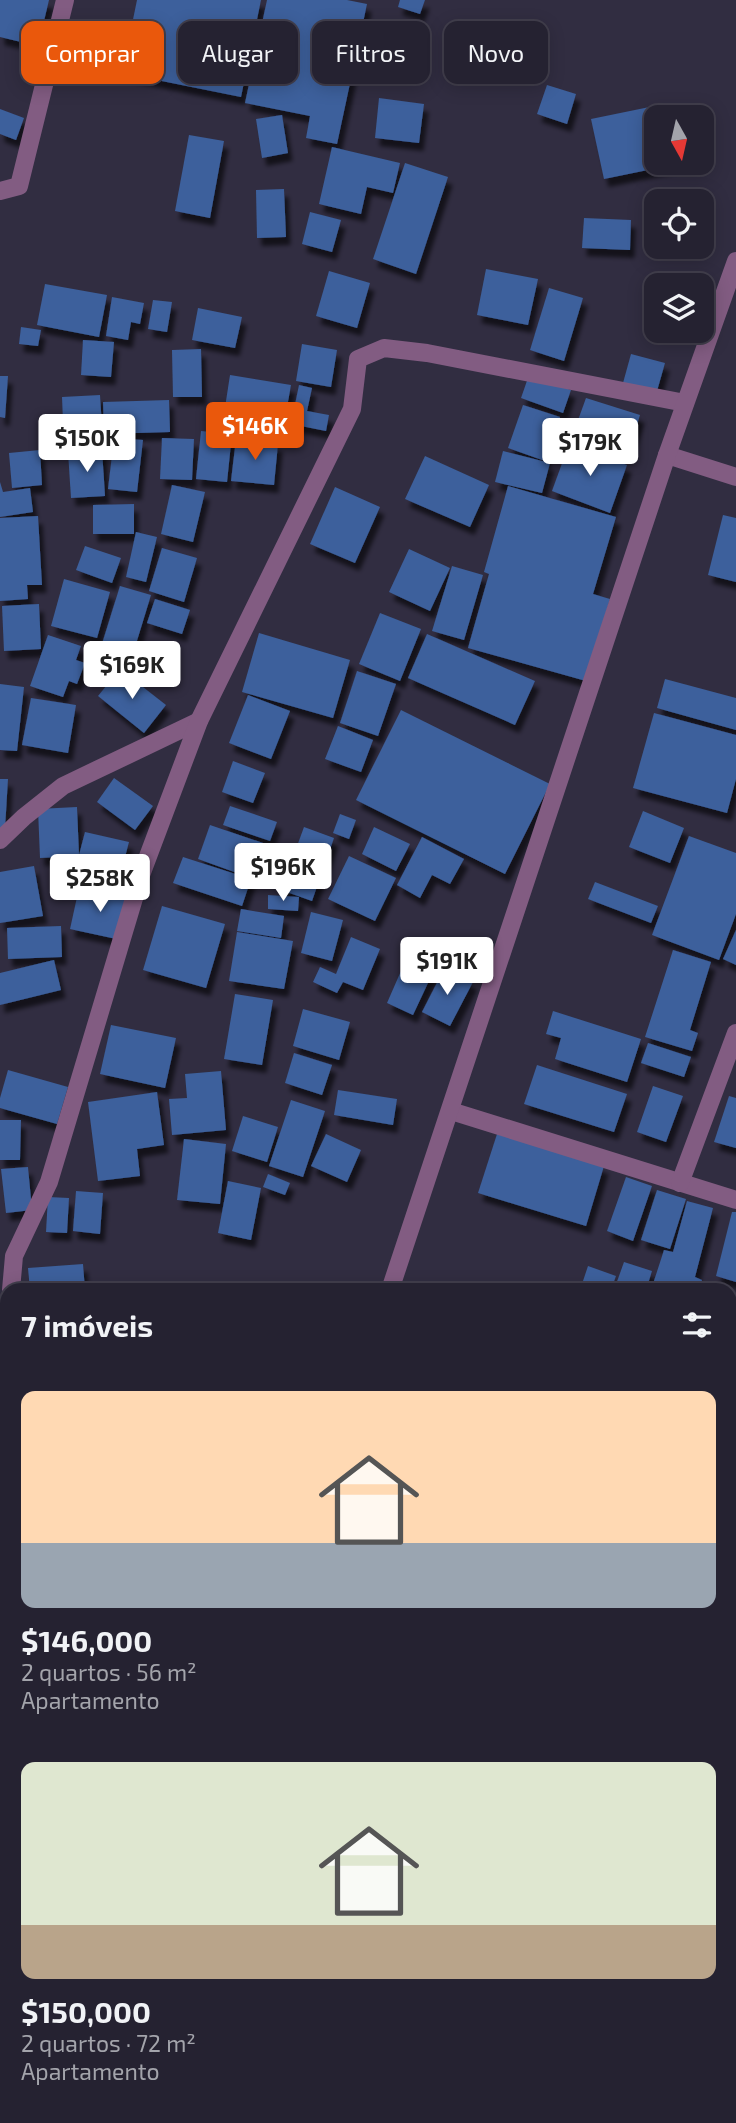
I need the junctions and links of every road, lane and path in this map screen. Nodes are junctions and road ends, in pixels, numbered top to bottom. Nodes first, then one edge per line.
1 (65, 0) edge
2 (0, 191) edge
3 (736, 261) edge
4 (685, 403) junction
5 (667, 455) junction
6 (736, 477) edge
7 (199, 722) junction
8 (0, 840) edge
9 (736, 1033) edge
10 (450, 1111) junction
11 (680, 1183) junction
12 (736, 1200) edge
13 (12, 1283) edge
14 (392, 1283) edge

1 - 2 street
3 - 4 street
4 - 5 street
4 - 7 street
5 - 6 street
5 - 10 street
7 - 8 street
7 - 13 street
9 - 11 street
10 - 11 street
10 - 14 street
11 - 12 street

